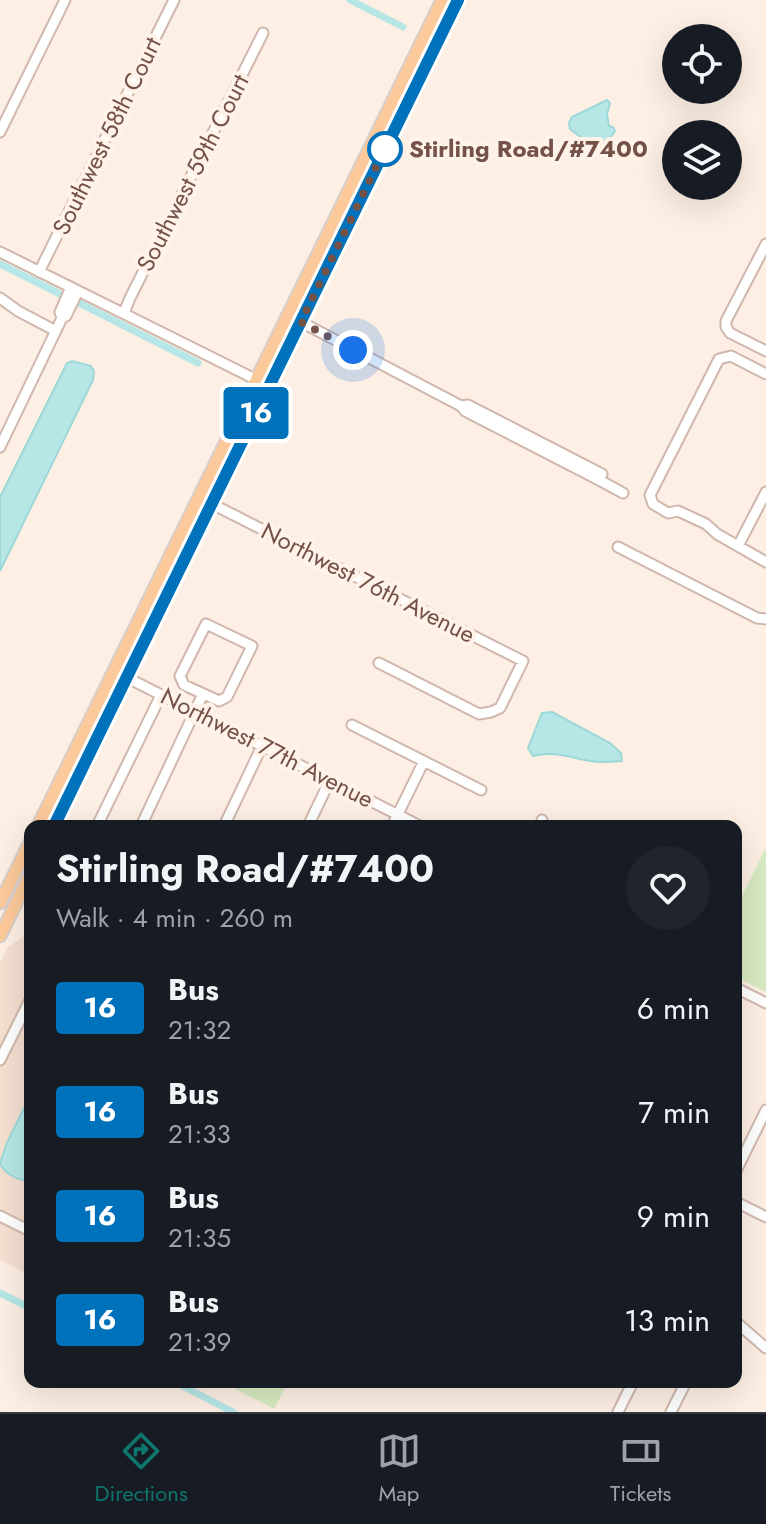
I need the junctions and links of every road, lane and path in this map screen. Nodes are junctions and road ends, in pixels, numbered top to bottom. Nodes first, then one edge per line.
1 (65, 0) edge
2 (174, 0) edge
3 (442, 0) edge
4 (458, 0) edge
5 (263, 33) dead end
6 (0, 132) edge
7 (323, 244) junction
8 (766, 244) edge
9 (335, 251) junction
10 (0, 252) edge
11 (39, 272) junction
12 (74, 289) junction
13 (0, 298) edge
14 (124, 313) junction
15 (301, 322) junction
16 (56, 331) junction
17 (766, 351) edge
18 (766, 374) edge
19 (257, 380) junction
20 (269, 386) junction
21 (0, 447) edge
22 (766, 492) edge
23 (623, 493) dead end
24 (212, 504) junction
25 (738, 546) junction
26 (618, 547) dead end
27 (766, 562) edge
28 (766, 619) edge
29 (379, 663) dead end
30 (114, 671) junction
31 (127, 678) junction
32 (203, 694) junction
33 (161, 695) junction
34 (195, 712) junction
35 (352, 725) dead end
36 (262, 746) junction
37 (424, 761) junction
38 (330, 780) junction
39 (481, 790) dead end
40 (397, 814) junction
41 (41, 820) edge
42 (57, 820) edge
43 (100, 820) edge
44 (144, 820) edge
45 (227, 820) edge
46 (311, 820) edge
47 (394, 820) edge
48 (408, 820) edge
49 (24, 855) edge
50 (24, 887) edge
51 (0, 903) edge
52 (0, 936) edge
53 (742, 993) edge
54 (766, 1003) edge
55 (24, 1012) edge
56 (0, 1060) edge
57 (766, 1110) edge
58 (742, 1159) edge
59 (742, 1205) edge
60 (0, 1216) edge
61 (766, 1217) edge
62 (24, 1228) edge
63 (742, 1327) edge
64 (766, 1348) edge
65 (630, 1388) edge
66 (683, 1388) edge
67 (618, 1412) edge
68 (671, 1412) edge

1 - 6 street
2 - 11 street, Southwest 58th Court
3 - 7 main road
4 - 9 main road
5 - 14 street, Southwest 59th Court
7 - 9 main road
7 - 19 main road
8 - 17 street
9 - 15 main road
10 - 11 street
11 - 12 street
12 - 14 street
12 - 16 street
13 - 16 street
14 - 19 street
15 - 20 main road
15 - 23 street
16 - 21 street
18 - 25 street
19 - 20 street
19 - 30 main road
20 - 24 main road
22 - 25 street
24 - 29 street, Northwest 76th Avenue
24 - 31 main road
25 - 27 street
26 - 28 street
30 - 31 street, Northwest 77th Avenue
30 - 41 main road
31 - 33 street, Northwest 77th Avenue
31 - 42 main road
32 - 32 street
32 - 34 street
33 - 34 street, Northwest 77th Avenue
33 - 43 street
34 - 36 street, Northwest 77th Avenue
34 - 44 street
35 - 37 street
36 - 38 street, Northwest 77th Avenue
36 - 45 street
37 - 39 street
37 - 40 street
38 - 40 street, Northwest 77th Avenue
38 - 46 street
40 - 47 street
40 - 48 street, Northwest 77th Avenue
49 - 51 main road
50 - 52 main road
53 - 54 street
55 - 56 street
57 - 58 street
59 - 61 street
60 - 62 street
63 - 64 street
65 - 67 street
66 - 68 street

